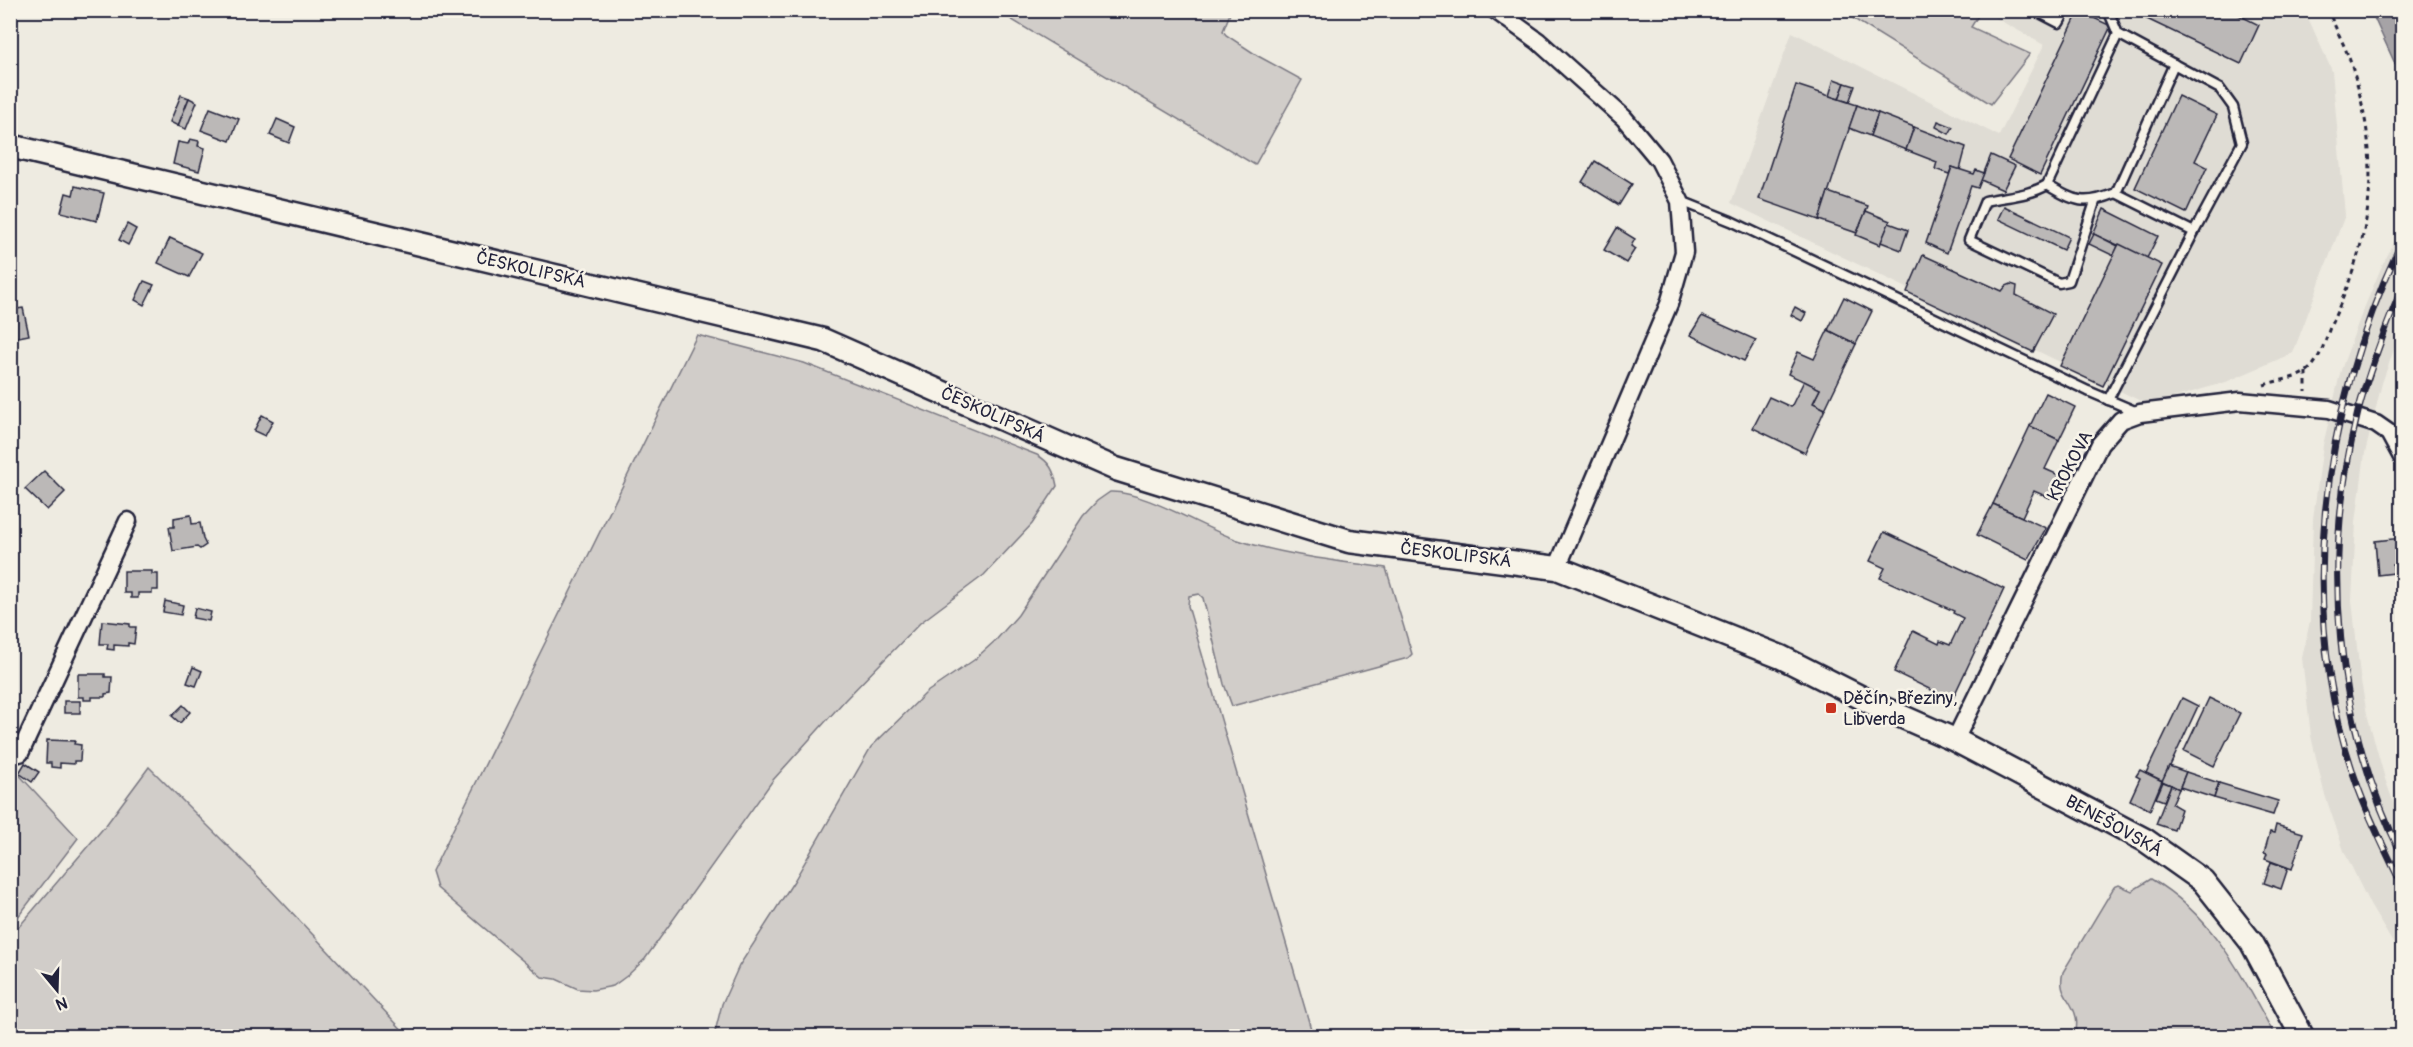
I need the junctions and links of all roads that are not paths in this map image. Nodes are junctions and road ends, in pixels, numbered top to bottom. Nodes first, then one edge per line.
1 (1495, 10) edge
2 (2034, 10) edge
3 (2066, 10) edge
4 (2108, 10) edge
5 (2118, 34) junction
6 (2174, 64) junction
7 (10, 146) edge
8 (2047, 185) junction
9 (2116, 193) junction
10 (1680, 201) junction
11 (2095, 202) junction
12 (2194, 232) junction
13 (2108, 400) junction
14 (2140, 413) junction
15 (2403, 458) edge
16 (128, 521) dead end
17 (1557, 568) junction
18 (1954, 740) junction
19 (10, 744) edge
20 (2302, 1036) edge

1 - 10 street
2 - 3 lane
4 - 5 lane
5 - 6 lane
5 - 8 lane
6 - 9 lane
6 - 12 lane
7 - 17 main road, ČESKOLIPSKÁ
8 - 11 lane
8 - 11 lane
9 - 11 lane
9 - 12 lane
10 - 13 lane
10 - 17 street
12 - 13 lane
13 - 14 lane
14 - 15 street, KROKOVA
14 - 18 street, KROKOVA
16 - 19 street
17 - 18 main road, ČESKOLIPSKÁ
18 - 20 main road, BENEŠOVSKÁ

